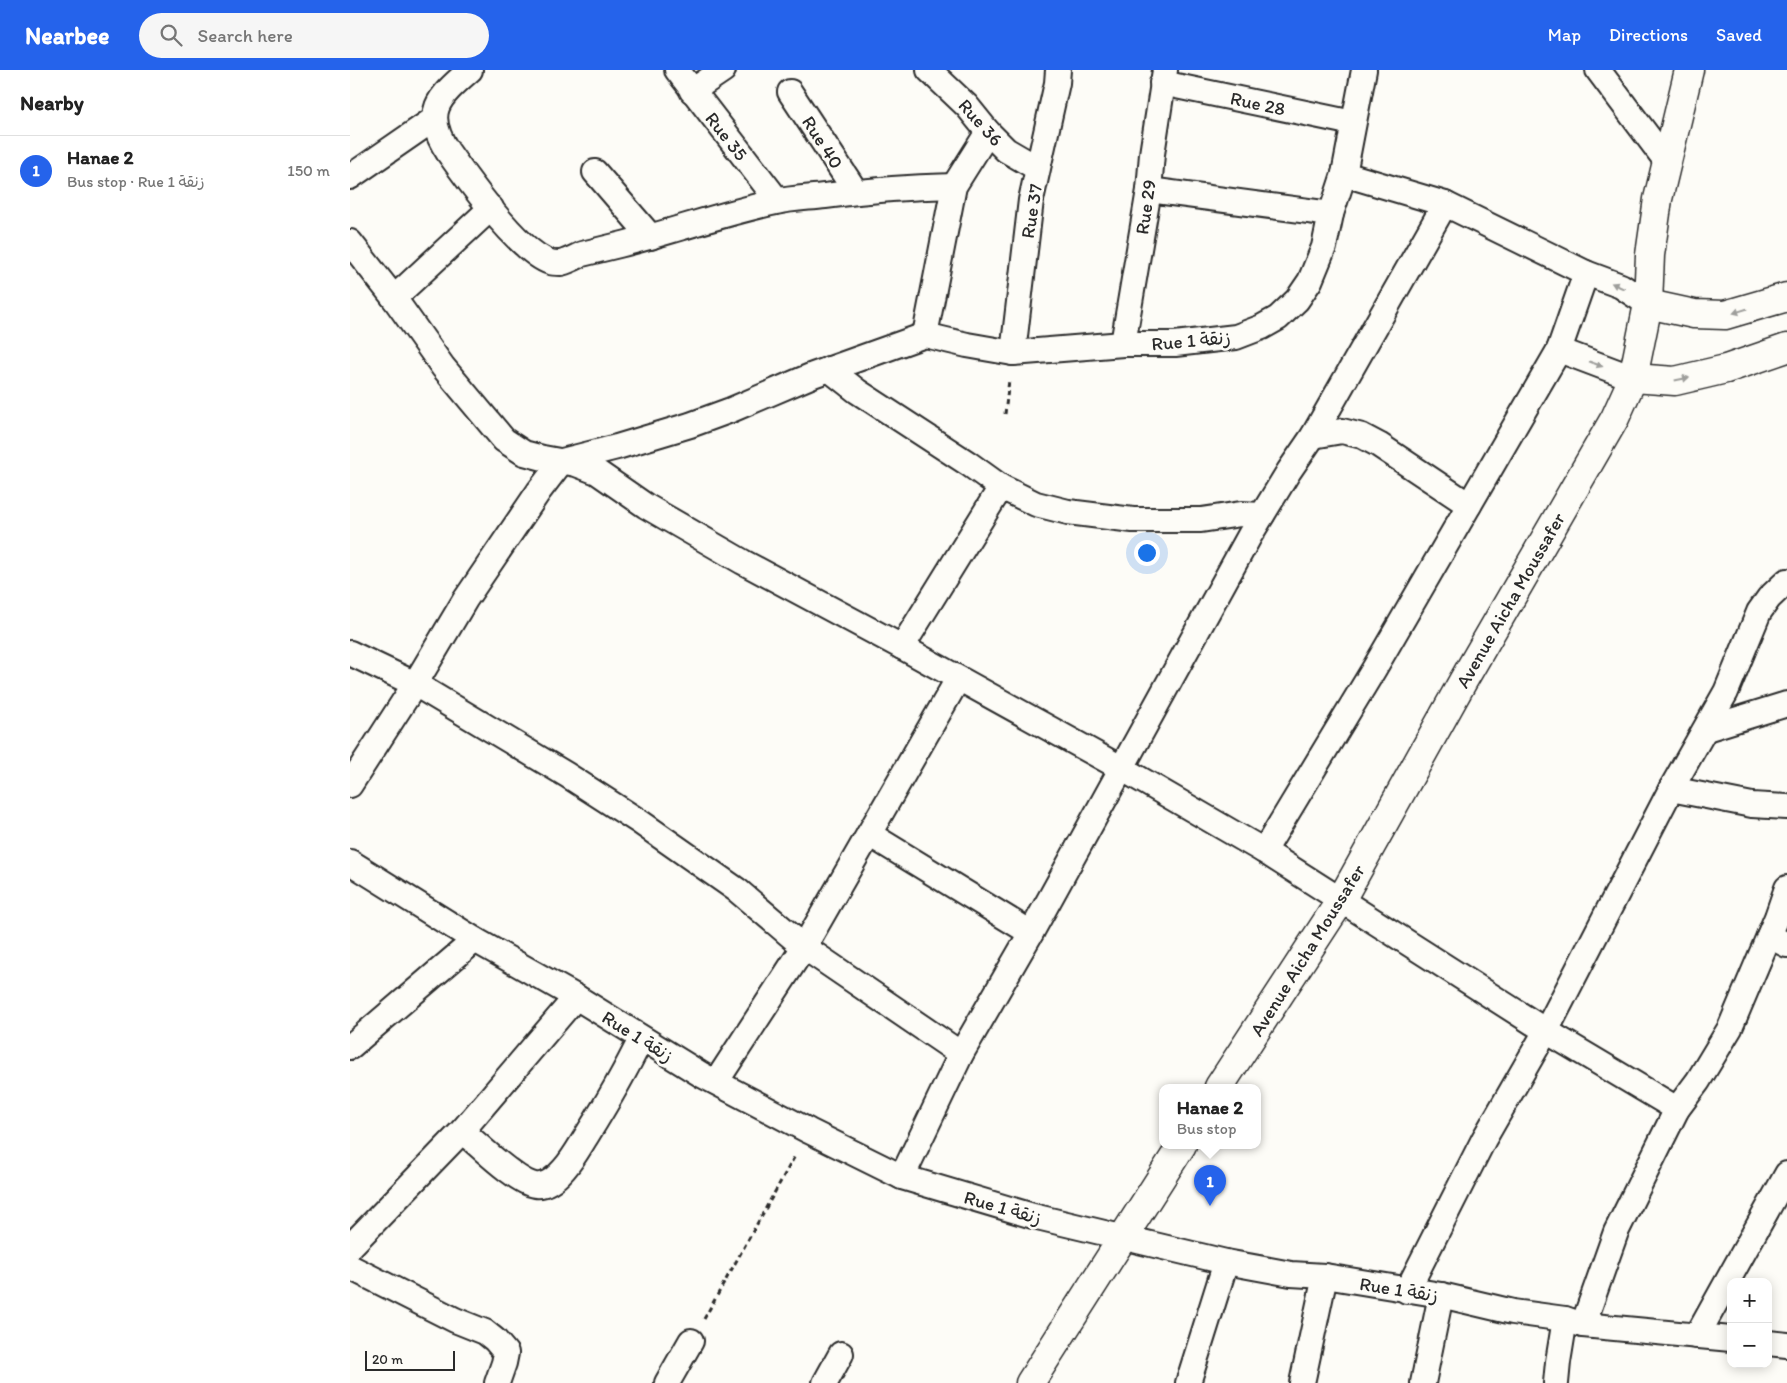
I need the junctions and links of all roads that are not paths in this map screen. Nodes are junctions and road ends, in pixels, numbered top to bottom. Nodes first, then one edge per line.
1 (470, 70) edge
2 (677, 70) edge
3 (722, 70) edge
4 (929, 70) edge
5 (1058, 70) edge
6 (1364, 70) edge
7 (1598, 70) edge
8 (1689, 70) edge
9 (1164, 77) edge
10 (692, 91) junction
11 (790, 92) dead end
12 (434, 118) junction
13 (1353, 123) junction
14 (988, 132) junction
15 (1667, 162) junction
16 (1037, 168) junction
17 (595, 172) dead end
18 (1344, 174) junction
19 (350, 177) edge
20 (954, 186) junction
21 (1149, 190) junction
22 (856, 192) junction
23 (778, 201) junction
24 (1445, 204) junction
25 (490, 208) junction
26 (1331, 214) junction
27 (651, 237) junction
28 (350, 242) edge
29 (1586, 273) junction
30 (1787, 297) edge
31 (394, 298) junction
32 (1648, 304) junction
33 (925, 335) junction
34 (1123, 344) junction
35 (1787, 348) edge
36 (1560, 350) junction
37 (1013, 353) junction
38 (830, 369) junction
39 (1633, 378) junction
40 (1313, 436) junction
41 (562, 461) junction
42 (1001, 487) junction
43 (1469, 505) junction
44 (1262, 515) junction
45 (1787, 581) edge
46 (902, 646) junction
47 (350, 653) edge
48 (958, 679) junction
49 (415, 684) junction
50 (1787, 704) edge
51 (1706, 729) junction
52 (1121, 768) junction
53 (350, 785) edge
54 (1671, 789) junction
55 (1787, 808) edge
56 (869, 834) junction
57 (1264, 851) junction
58 (350, 862) edge
59 (1787, 888) edge
60 (1341, 900) junction
61 (1030, 933) junction
62 (475, 940) junction
63 (1778, 940) edge
64 (804, 947) junction
65 (576, 997) junction
66 (1546, 1031) junction
67 (642, 1039) junction
68 (350, 1047) edge
69 (961, 1054) junction
70 (716, 1082) junction
71 (1221, 1084) edge
72 (1677, 1109) junction
73 (462, 1131) junction
74 (1179, 1149) edge
75 (1787, 1174) edge
76 (902, 1176) junction
77 (1121, 1238) junction
78 (350, 1247) edge
79 (1226, 1262) junction
80 (350, 1267) edge
81 (1325, 1276) junction
82 (1407, 1291) junction
83 (1441, 1295) junction
84 (1574, 1322) junction
85 (1697, 1336) junction
86 (1727, 1339) edge
87 (691, 1341) road end
88 (1772, 1343) edge
89 (1787, 1345) edge
90 (841, 1354) dead end
91 (496, 1383) edge
92 (667, 1383) edge
93 (825, 1383) edge
94 (1030, 1383) edge
95 (1188, 1383) edge
96 (1302, 1383) edge
97 (1423, 1383) edge
98 (1556, 1383) edge

1 - 12 street
2 - 10 street, Rue 35
3 - 10 street
4 - 14 street, Rue 36
5 - 16 street, Rue 37
6 - 13 street, Rue 1 زنقة
7 - 15 street
8 - 15 street, Avenue Aicha Moussafer
9 - 13 street, Rue 28
9 - 21 street, Rue 29
10 - 23 street, Rue 35
11 - 22 street, Rue 40
12 - 19 street
12 - 25 street
13 - 18 street, Rue 1 زنقة
14 - 16 street, Rue 36
14 - 20 street
15 - 32 street, Avenue Aicha Moussafer
16 - 37 street, Rue 37
17 - 27 street
18 - 24 street
18 - 26 street, Rue 1 زنقة
20 - 22 street
20 - 33 street
21 - 26 street
21 - 34 street, Rue 29
22 - 23 street
23 - 27 street
24 - 29 street
24 - 40 street
25 - 27 street
25 - 31 street
26 - 34 street, Rue 1 زنقة
28 - 31 street
32 -> 29 street
29 - 36 street
30 -> 32 street
31 - 41 street
32 - 39 street, Avenue Aicha Moussafer
33 - 37 street, Rue 1 زنقة
33 - 38 street
34 - 37 street, Rue 1 زنقة
39 -> 35 street
36 -> 39 street
36 - 43 street
38 - 41 street
38 - 42 street
39 - 60 street, Avenue Aicha Moussafer
40 - 43 street
40 - 44 street
41 - 46 street
41 - 49 street
42 - 44 street
42 - 46 street
43 - 57 street
44 - 52 street
45 - 51 street
46 - 48 street
47 - 49 street
48 - 52 street
48 - 56 street
49 - 53 street
49 - 64 street
50 - 51 street
51 - 54 street
52 - 57 street
52 - 61 street
54 - 55 street
54 - 66 street
56 - 61 street
56 - 64 street
57 - 60 street
58 - 62 street, Rue 1 زنقة
59 - 63 street
60 - 66 street
60 - 71 street, Avenue Aicha Moussafer
61 - 69 street
62 - 65 street, Rue 1 زنقة
62 - 68 street
63 - 72 street
64 - 69 street
64 - 70 street
65 - 67 street, Rue 1 زنقة
65 - 73 street
66 - 72 street
66 - 82 street
67 - 70 street, Rue 1 زنقة
67 - 73 street
69 - 76 street
70 - 76 street, Rue 1 زنقة
72 - 84 street
73 - 78 street
74 - 77 street
75 - 85 street
76 - 77 street, Rue 1 زنقة
77 - 79 street, Rue 1 زنقة
77 - 94 street
79 - 81 street, Rue 1 زنقة
79 - 95 street
80 - 91 street
81 - 82 street, Rue 1 زنقة
81 - 96 street
82 - 83 street, Rue 1 زنقة
83 - 84 street, Rue 1 زنقة
83 - 97 street
84 - 85 street, Rue 1 زنقة
84 - 98 street
85 - 86 street, Rue 1 زنقة
87 - 92 street
88 - 89 street
90 - 93 street

